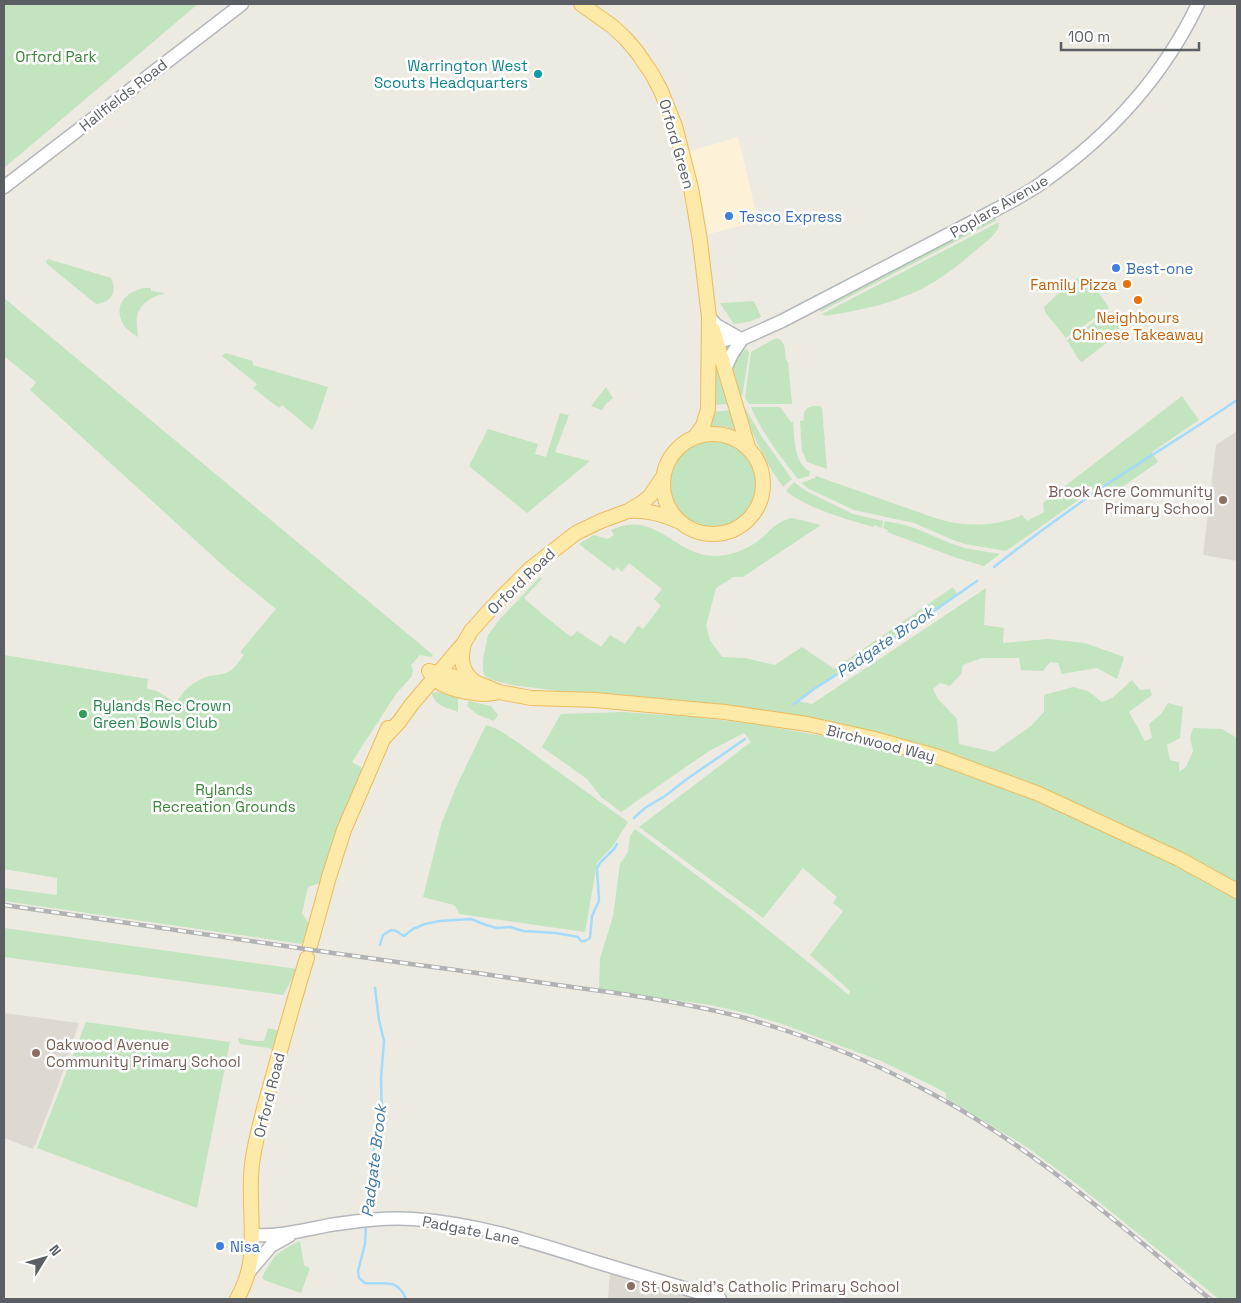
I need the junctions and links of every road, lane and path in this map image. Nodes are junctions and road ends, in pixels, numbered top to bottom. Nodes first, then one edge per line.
1 (242, 4) edge
2 (581, 4) edge
3 (1198, 4) edge
4 (4, 187) edge
5 (709, 317) junction
6 (741, 338) junction
7 (717, 342) junction
8 (708, 354) junction
9 (725, 369) junction
10 (694, 438) junction
11 (749, 450) junction
12 (663, 477) junction
13 (628, 511) junction
14 (679, 521) junction
15 (471, 631) junction
16 (464, 643) junction
17 (434, 674) junction
18 (477, 683) junction
19 (499, 692) junction
20 (1237, 891) edge
21 (303, 1230) junction
22 (252, 1235) junction
23 (248, 1273) junction
24 (237, 1299) edge
25 (720, 1299) edge

1 - 4 street, Hallfields Road
2 - 5 main road, Orford Green
3 - 6 street, Poplars Avenue
5 - 6 street
5 - 7 main road, Orford Green
5 - 8 main road, Orford Green
6 - 7 street, Poplars Avenue
6 - 9 street
7 - 8 street
7 - 9 main road, Orford Green
8 - 10 main road, Orford Green
9 - 11 main road, Orford Green
10 - 11 main road
10 - 12 main road
11 - 14 main road
12 - 13 main road, Orford Road
12 - 14 main road
13 - 14 main road, Orford Road
13 - 15 main road, Orford Road
15 - 16 main road, Orford Road
15 - 17 main road, Orford Road
16 - 17 main road, Orford Road
16 - 18 main road
17 - 18 main road, Birchwood Way
17 - 19 main road, Birchwood Way
17 - 22 main road, Orford Road
18 - 19 main road, Birchwood Way
19 - 20 main road, Birchwood Way
21 - 22 street, Padgate Lane
21 - 23 street
21 - 25 street, Padgate Lane
22 - 23 main road
23 - 24 main road

